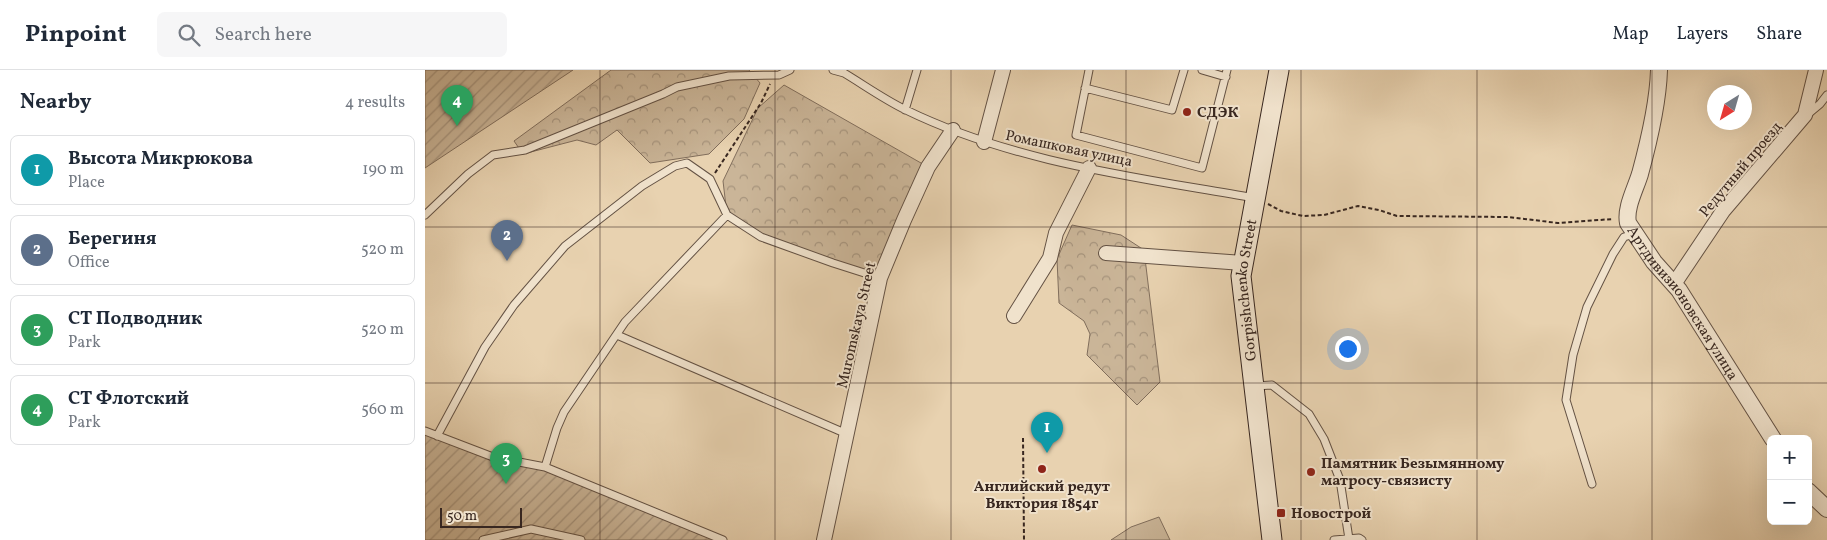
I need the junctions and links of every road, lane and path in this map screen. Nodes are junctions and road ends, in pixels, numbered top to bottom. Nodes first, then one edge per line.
1 (790, 70) edge
2 (833, 70) edge
3 (917, 70) edge
4 (1003, 70) edge
5 (1089, 70) edge
6 (1184, 70) edge
7 (1202, 70) edge
8 (1279, 70) edge
9 (1659, 70) edge
10 (1816, 70) edge
11 (1227, 73) edge
12 (779, 75) junction
13 (1085, 88) junction
14 (1827, 95) edge
15 (905, 110) junction
16 (1805, 116) junction
17 (953, 130) junction
18 (984, 142) junction
19 (1089, 168) junction
20 (710, 179) junction
21 (1255, 198) junction
22 (425, 215) edge
23 (727, 215) junction
24 (1627, 216) junction
25 (1634, 234) junction
26 (1106, 252) dead end
27 (1243, 263) junction
28 (880, 278) junction
29 (1674, 284) junction
30 (1013, 316) dead end
31 (617, 335) junction
32 (1254, 386) junction
33 (425, 431) edge
34 (847, 434) junction
35 (1770, 435) edge
36 (437, 436) junction
37 (1023, 438) dead end
38 (545, 466) junction
39 (1592, 484) dead end
40 (1812, 496) edge
41 (1827, 509) edge
42 (1349, 539) edge
43 (483, 540) edge
44 (581, 540) edge
45 (723, 540) edge
46 (824, 540) edge
47 (1024, 540) edge
48 (1271, 540) edge
49 (1335, 540) edge
50 (1362, 540) edge

1 - 12 lane
2 - 15 lane, Ромашковая улица
3 - 15 lane
4 - 18 street
5 - 13 lane
6 - 13 lane
7 - 11 lane
8 - 21 main road, Gorpishchenko Street
9 - 24 street, Артдивизионовская улица
10 - 16 street, Редутный проезд
11 - 13 lane
12 - 20 path
12 - 22 lane
14 - 16 lane
15 - 17 lane, Ромашковая улица
16 - 29 street, Редутный проезд
17 - 18 lane, Ромашковая улица
17 - 28 street, Muromskaya Street
18 - 19 lane, Ромашковая улица
19 - 21 lane, Ромашковая улица
19 - 30 street
20 - 23 lane
20 - 36 lane
21 - 24 path
21 - 27 main road, Gorpishchenko Street
23 - 28 lane
23 - 31 lane
24 - 25 street, Артдивизионовская улица
25 - 29 street, Артдивизионовская улица
25 - 39 lane
26 - 27 street
27 - 32 main road, Gorpishchenko Street
28 - 34 street, Muromskaya Street
29 - 35 street, Артдивизионовская улица
31 - 34 lane
31 - 38 lane
32 - 42 lane
32 - 48 main road, Gorpishchenko Street
33 - 36 lane
34 - 46 street, Muromskaya Street
36 - 38 lane
37 - 47 path
38 - 45 lane
40 - 41 street
42 - 49 lane
42 - 50 lane
43 - 44 lane

